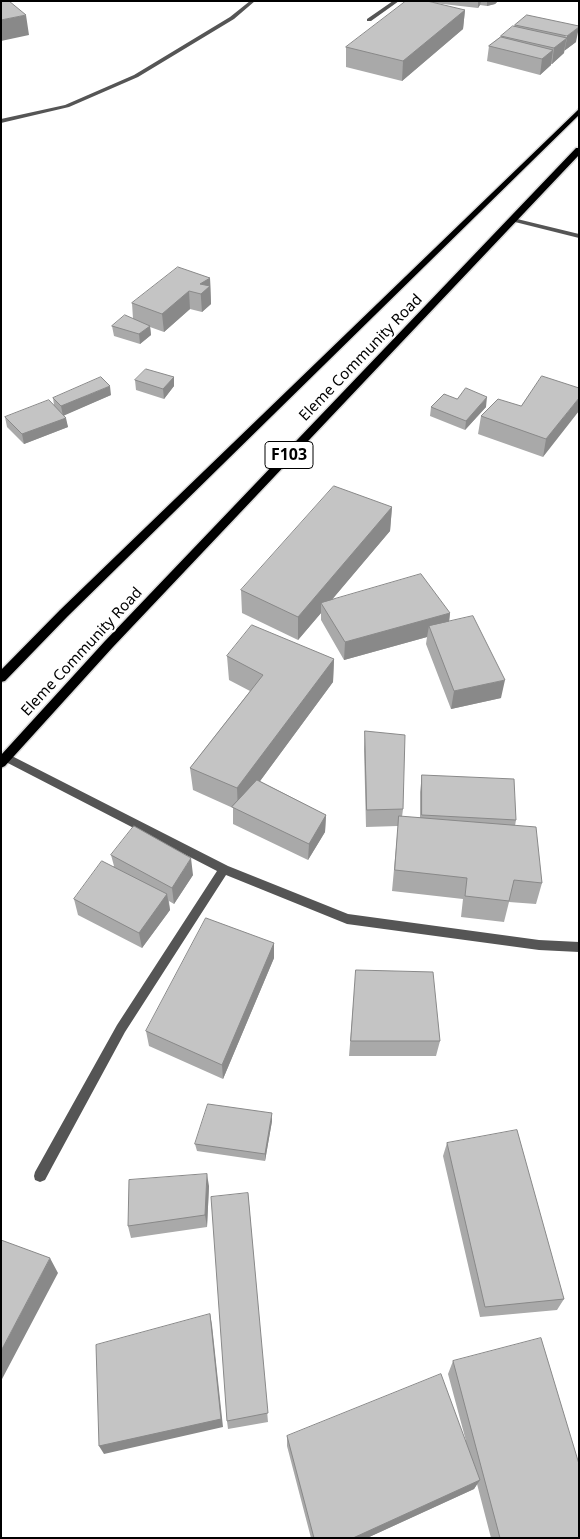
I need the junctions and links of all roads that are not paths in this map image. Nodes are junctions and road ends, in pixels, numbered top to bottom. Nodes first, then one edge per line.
1 (254, 1) edge
2 (397, 1) edge
3 (369, 20) dead end
4 (579, 111) edge
5 (1, 121) edge
6 (579, 150) edge
7 (514, 220) junction
8 (579, 236) edge
9 (1, 678) edge
10 (4, 760) edge
11 (224, 869) junction
12 (579, 947) edge
13 (40, 1176) dead end

1 - 5 street
2 - 3 street
4 - 9 main road, Eleme Community Road / F103
6 - 7 main road, Eleme Community Road / F103
7 - 8 street
7 - 10 main road, Eleme Community Road / F103
10 - 11 street
11 - 12 street
11 - 13 street

